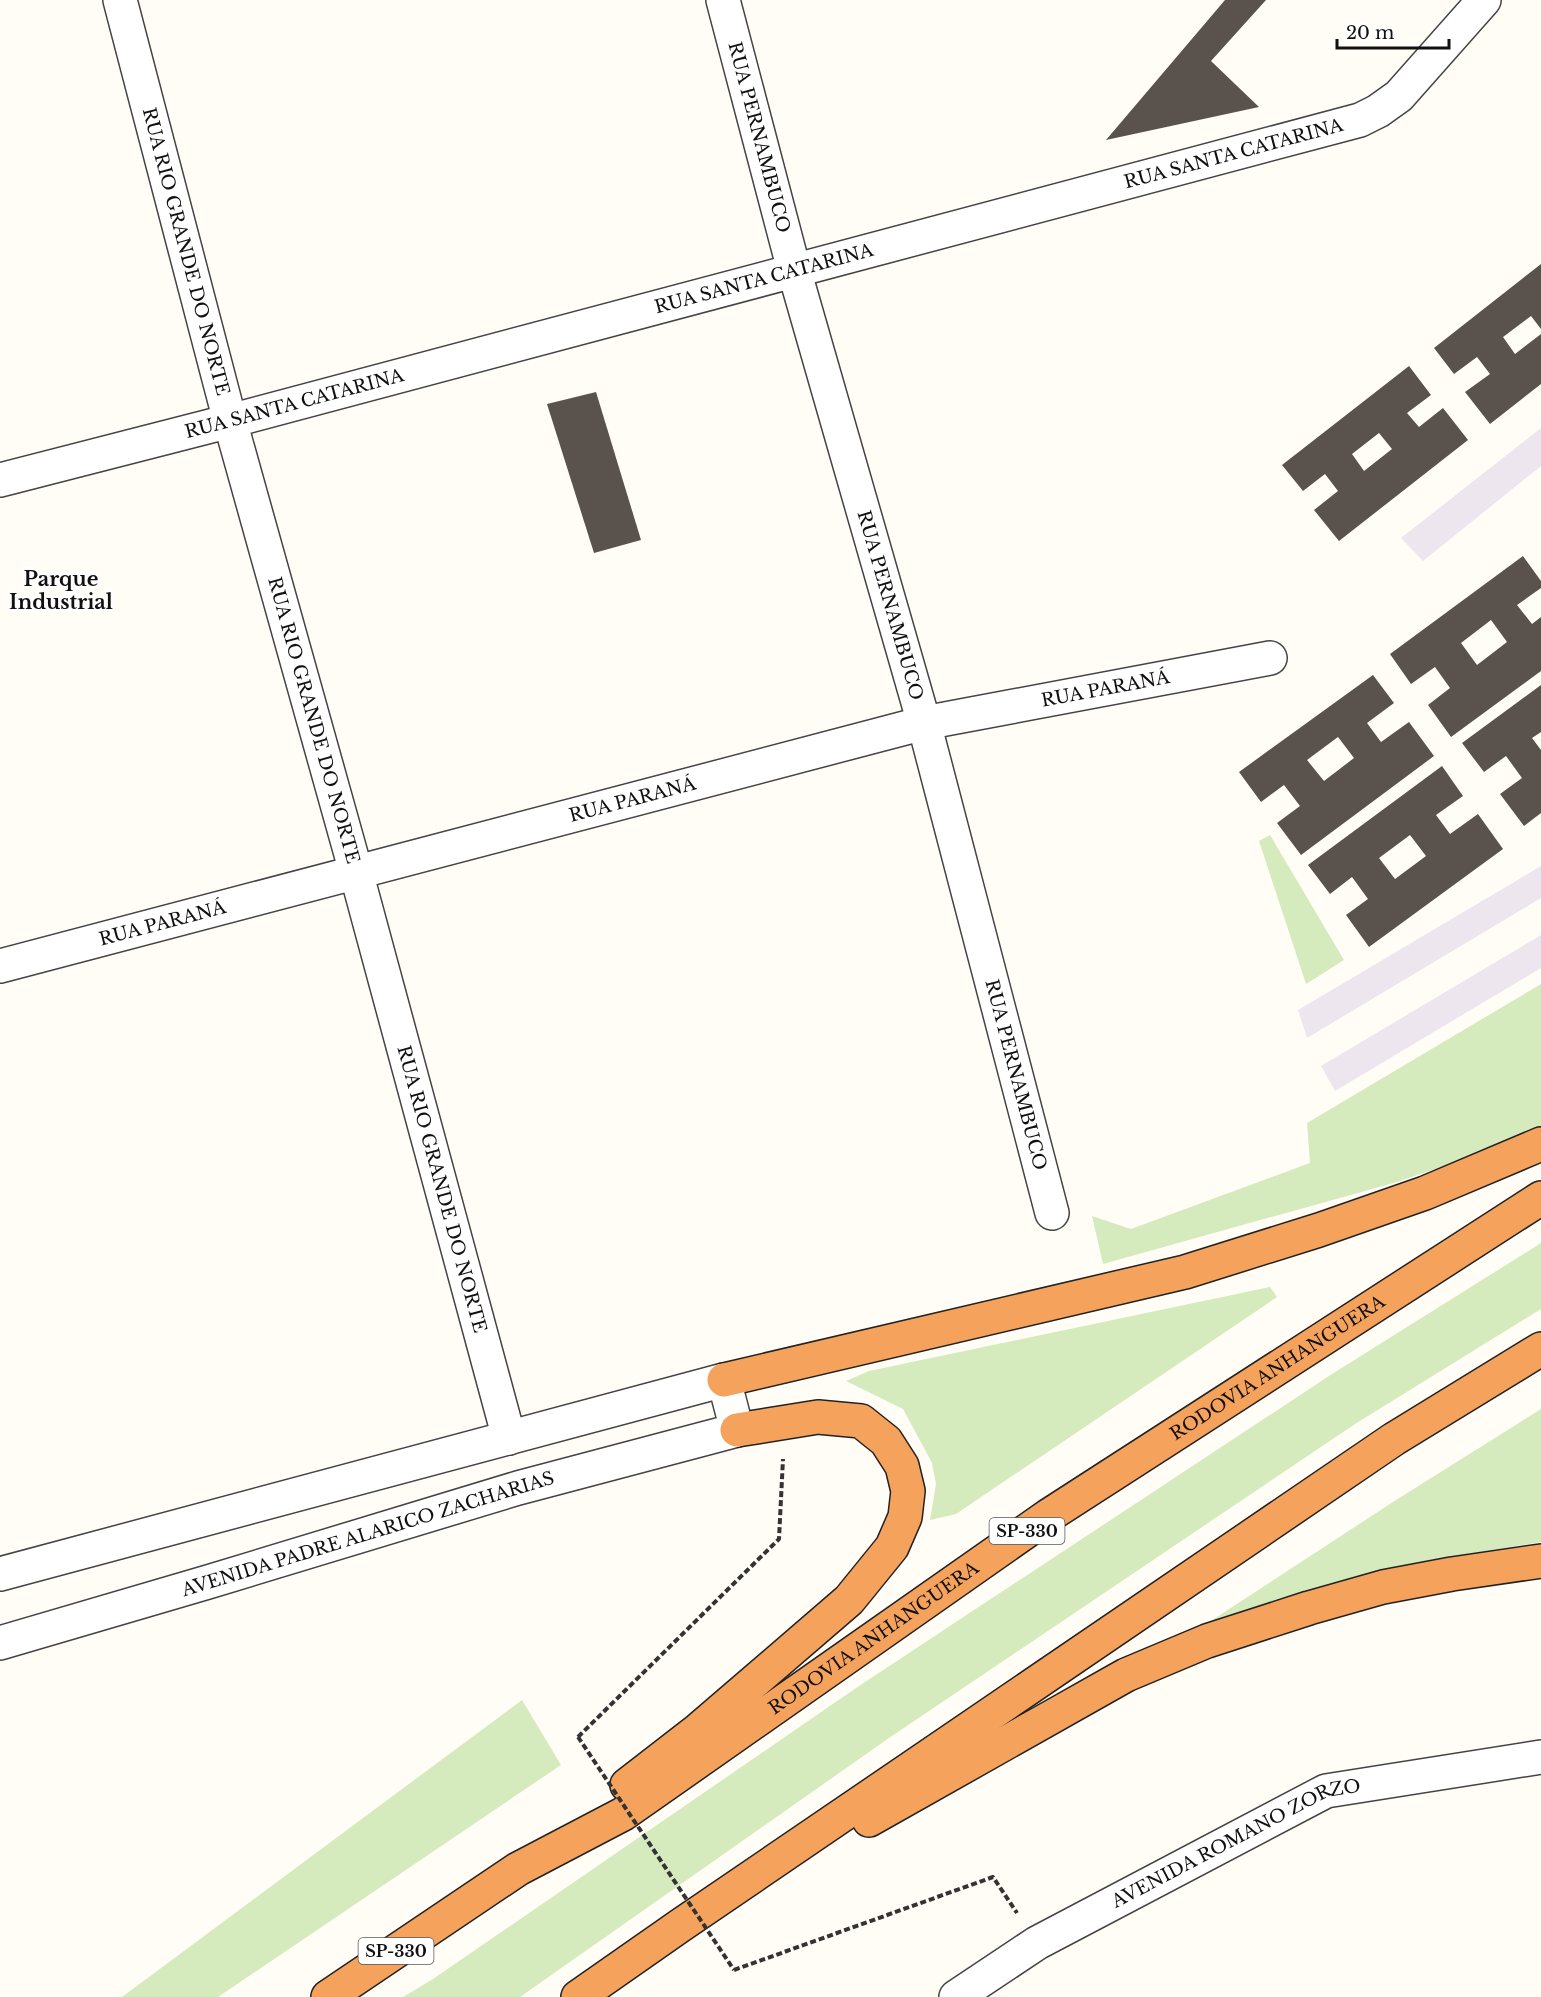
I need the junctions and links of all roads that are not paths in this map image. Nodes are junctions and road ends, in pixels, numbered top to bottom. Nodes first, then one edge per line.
1 (120, 0) edge
2 (723, 0) edge
3 (1484, 0) edge
4 (794, 270) junction
5 (230, 421) junction
6 (0, 480) edge
7 (1270, 658) dead end
8 (924, 723) junction
9 (356, 872) junction
10 (0, 966) edge
11 (1541, 1144) edge
12 (1541, 1198) edge
13 (1052, 1213) dead end
14 (1541, 1349) edge
15 (724, 1380) junction
16 (737, 1430) junction
17 (509, 1438) junction
18 (518, 1488) junction
19 (1541, 1561) edge
20 (0, 1574) edge
21 (0, 1643) edge
22 (1541, 1756) edge
23 (518, 1869) junction
24 (681, 1925) junction
25 (328, 1997) edge
26 (578, 1997) edge
27 (956, 1997) edge

1 - 5 street, RUA RIO GRANDE DO NORTE
2 - 4 street, RUA PERNAMBUCO
3 - 4 street, RUA SANTA CATARINA
4 - 5 street, RUA SANTA CATARINA
4 - 8 street, RUA PERNAMBUCO
5 - 6 street, RUA SANTA CATARINA
5 - 9 street, RUA RIO GRANDE DO NORTE
7 - 8 street, RUA PARANÁ
8 - 9 street, RUA PARANÁ
8 - 13 street, RUA PERNAMBUCO
9 - 10 street, RUA PARANÁ
9 - 17 street, RUA RIO GRANDE DO NORTE
11 - 15 highway
12 - 23 highway, RODOVIA ANHANGUERA / SP-330
14 - 24 highway
15 - 16 street
15 - 17 street
16 - 18 street, AVENIDA PADRE ALARICO ZACHARIAS
16 - 23 highway
17 - 18 street, RUA RIO GRANDE DO NORTE
17 - 20 street
18 - 21 street, AVENIDA PADRE ALARICO ZACHARIAS
19 - 24 highway
22 - 27 street, AVENIDA ROMANO ZORZO
23 - 25 highway, RODOVIA ANHANGUERA / SP-330
24 - 26 highway

